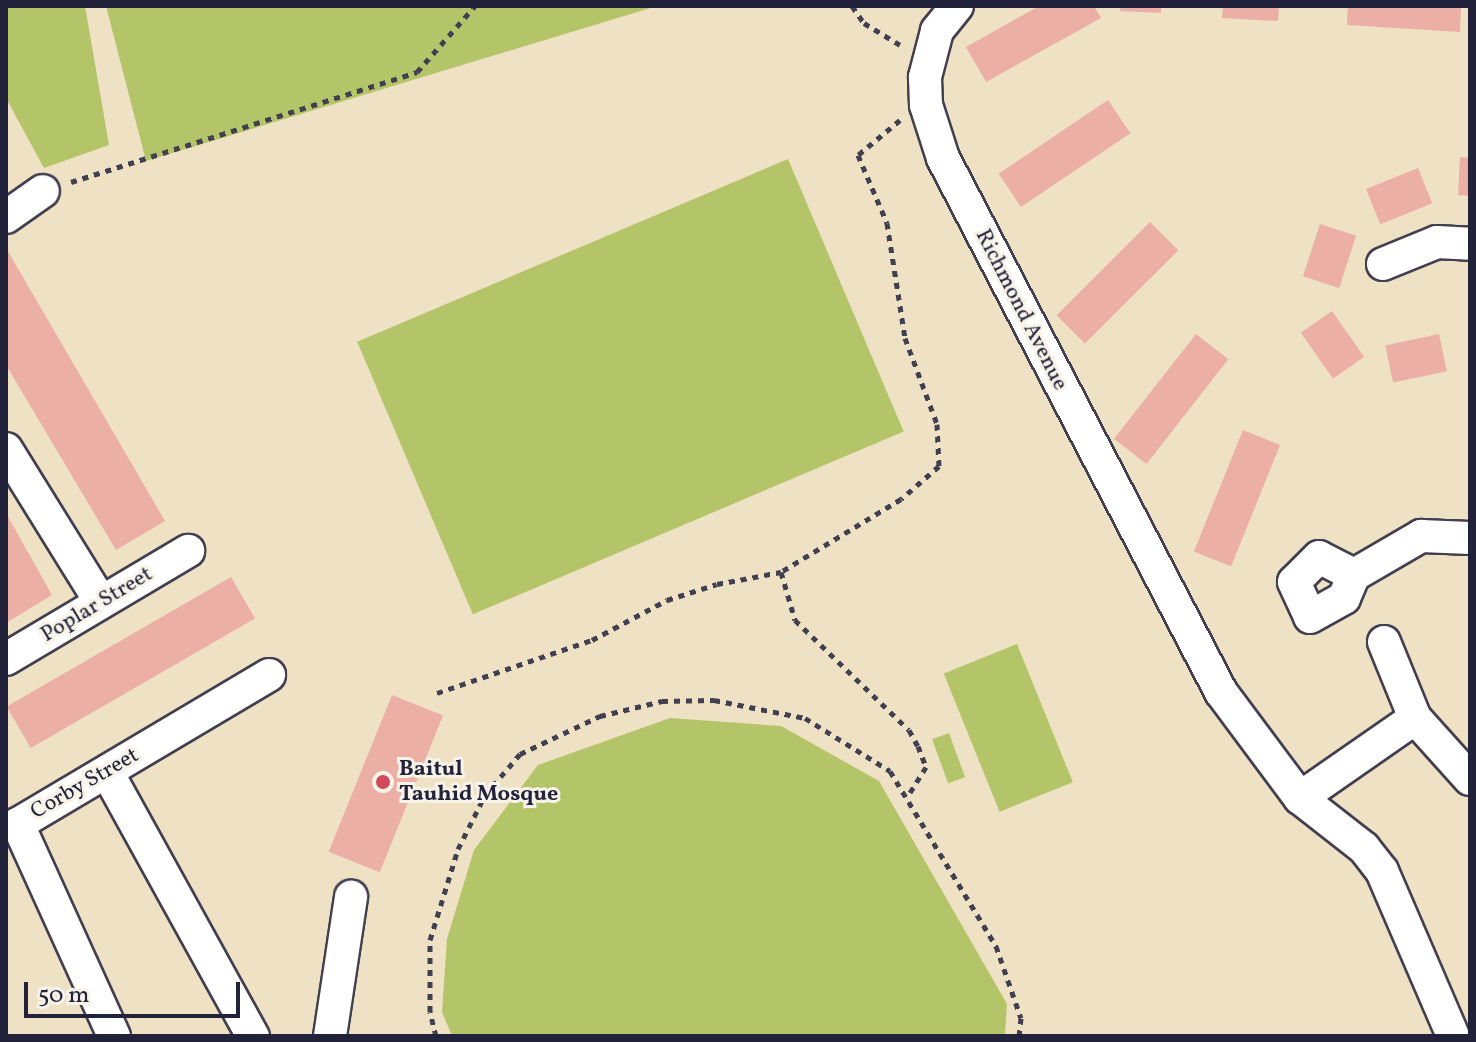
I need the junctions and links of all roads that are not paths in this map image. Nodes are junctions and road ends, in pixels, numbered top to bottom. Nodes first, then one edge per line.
1 (957, 6) edge
2 (43, 191) road end
3 (6, 217) edge
4 (1470, 244) edge
5 (1383, 264) dead end
6 (6, 449) edge
7 (1470, 538) edge
8 (188, 551) dead end
9 (1354, 575) dead end
10 (101, 602) junction
11 (1384, 642) dead end
12 (6, 659) edge
13 (269, 675) dead end
14 (1415, 718) junction
15 (107, 772) junction
16 (1470, 779) edge
17 (1300, 798) junction
18 (351, 897) dead end
19 (114, 1036) edge
20 (253, 1036) edge
21 (330, 1036) edge
22 (1453, 1036) edge

1 - 17 street, Richmond Avenue
2 - 3 street
4 - 5 street
6 - 10 street
7 - 9 street
8 - 10 street, Poplar Street
10 - 12 street, Poplar Street
11 - 14 street
13 - 15 street, Corby Street
14 - 16 street
14 - 17 street
15 - 19 street, Corby Street
15 - 20 street
17 - 22 street, Richmond Avenue
18 - 21 street

